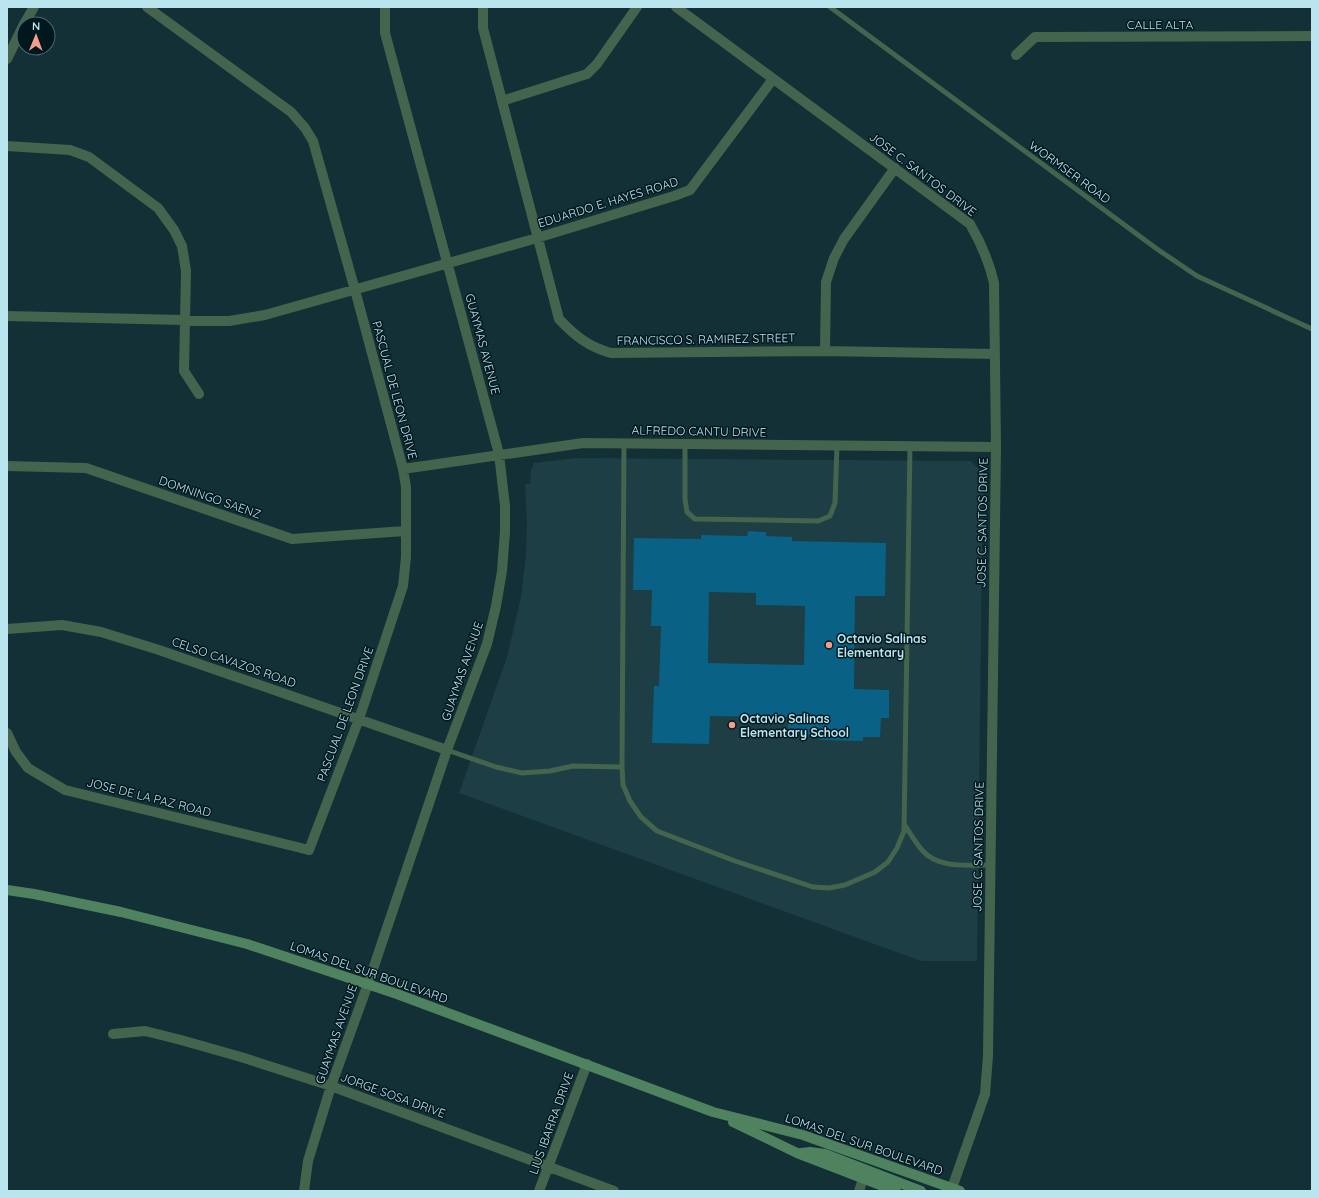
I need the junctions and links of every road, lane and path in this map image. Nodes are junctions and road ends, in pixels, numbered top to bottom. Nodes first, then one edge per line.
1 (34, 7) edge
2 (147, 7) edge
3 (385, 7) edge
4 (483, 7) edge
5 (637, 7) edge
6 (676, 7) edge
7 (830, 7) edge
8 (29, 16) edge
9 (1312, 36) edge
10 (16, 40) edge
11 (1016, 55) dead end
12 (7, 59) edge
13 (773, 78) junction
14 (502, 101) junction
15 (7, 146) edge
16 (895, 168) junction
17 (537, 238) junction
18 (447, 264) junction
19 (355, 290) junction
20 (7, 316) edge
21 (185, 320) junction
22 (1312, 329) edge
23 (825, 351) junction
24 (995, 354) junction
25 (199, 394) dead end
26 (624, 443) junction
27 (685, 444) junction
28 (837, 446) junction
29 (910, 446) junction
30 (996, 447) junction
31 (499, 454) junction
32 (7, 466) edge
33 (403, 469) junction
34 (406, 531) junction
35 (7, 629) edge
36 (359, 719) junction
37 (7, 734) edge
38 (447, 750) junction
39 (622, 767) junction
40 (904, 824) junction
41 (309, 850) joint
42 (990, 865) junction
43 (7, 890) edge
44 (368, 984) junction
45 (113, 1034) dead end
46 (586, 1064) junction
47 (331, 1086) junction
48 (713, 1112) junction
49 (796, 1153) junction
50 (548, 1166) junction
51 (864, 1179) junction
52 (954, 1190) edge
53 (304, 1191) edge
54 (540, 1191) edge
55 (614, 1191) edge
56 (859, 1191) edge
57 (896, 1191) edge
58 (921, 1191) edge

1 - 8 street
2 - 19 street, PASCUAL DE LEON DRIVE
3 - 18 street, GUAYMAS AVENUE
4 - 14 street, FRANCISCO S. RAMIREZ STREET
5 - 14 street
6 - 13 street, JOSE C. SANTOS DRIVE
7 - 22 lane, WORMSER ROAD
9 - 11 street, CALLE ALTA
10 - 12 street
13 - 16 street, JOSE C. SANTOS DRIVE
13 - 17 street, EDUARDO E. HAYES ROAD
14 - 17 street, FRANCISCO S. RAMIREZ STREET
15 - 21 street
16 - 23 street
16 - 24 street, JOSE C. SANTOS DRIVE
17 - 18 street, EDUARDO E. HAYES ROAD
17 - 23 street, FRANCISCO S. RAMIREZ STREET
18 - 19 street, EDUARDO E. HAYES ROAD
18 - 31 street, GUAYMAS AVENUE
19 - 21 street, EDUARDO E. HAYES ROAD
19 - 33 street, PASCUAL DE LEON DRIVE
20 - 21 street, EDUARDO E. HAYES ROAD
21 - 25 street
23 - 24 street, FRANCISCO S. RAMIREZ STREET
24 - 30 street, JOSE C. SANTOS DRIVE
26 - 27 street, ALFREDO CANTU DRIVE
26 - 31 street, ALFREDO CANTU DRIVE
26 - 39 lane
27 - 28 street, ALFREDO CANTU DRIVE
27 - 28 lane
28 - 29 street, ALFREDO CANTU DRIVE
29 - 30 street, ALFREDO CANTU DRIVE
29 - 40 lane
30 - 42 street, JOSE C. SANTOS DRIVE
31 - 33 street, ALFREDO CANTU DRIVE
31 - 38 street, GUAYMAS AVENUE
32 - 34 street, DOMNINGO SAENZ
33 - 34 street, PASCUAL DE LEON DRIVE
34 - 36 street, PASCUAL DE LEON DRIVE
35 - 36 street, CELSO CAVAZOS ROAD
36 - 38 street, CELSO CAVAZOS ROAD
36 - 41 street, PASCUAL DE LEON DRIVE
37 - 41 street, JOSE DE LA PAZ ROAD
38 - 39 lane
38 - 44 street, GUAYMAS AVENUE
39 - 40 lane
40 - 42 lane
42 - 52 street, JOSE C. SANTOS DRIVE
43 - 44 main road, LOMAS DEL SUR BOULEVARD
44 - 46 main road, LOMAS DEL SUR BOULEVARD
44 - 47 street, GUAYMAS AVENUE
45 - 47 street, JORGE SOSA DRIVE
46 - 48 main road, LOMAS DEL SUR BOULEVARD
46 - 50 street, LIUS IBARRA DRIVE
47 - 50 street, JORGE SOSA DRIVE
47 - 53 street, GUAYMAS AVENUE
48 - 49 main road, LOMAS DEL SUR BOULEVARD
48 - 52 main road, LOMAS DEL SUR BOULEVARD
49 - 51 main road, LOMAS DEL SUR BOULEVARD
49 - 58 main road
50 - 54 street, LIUS IBARRA DRIVE
50 - 55 street, JORGE SOSA DRIVE
51 - 56 street
51 - 57 main road, LOMAS DEL SUR BOULEVARD

